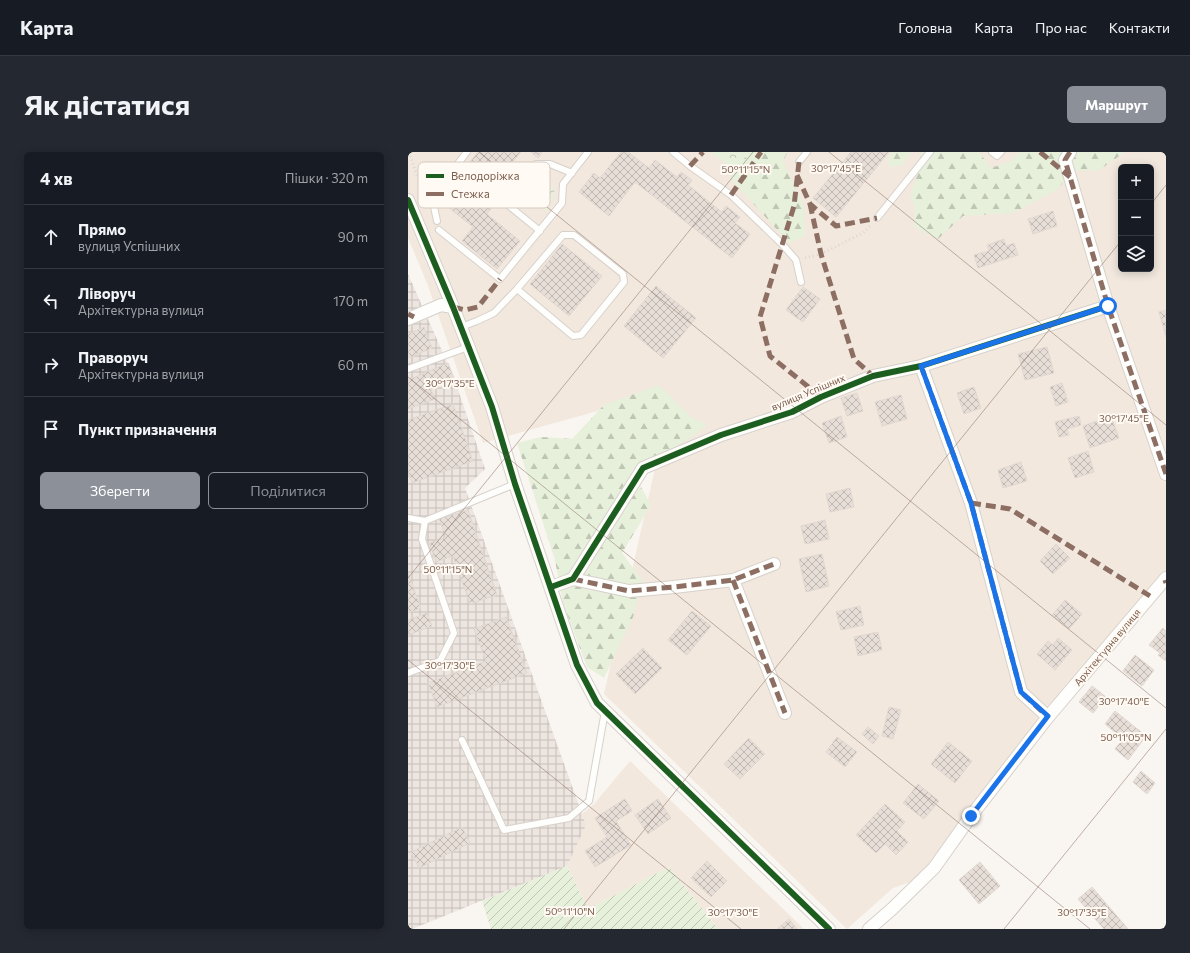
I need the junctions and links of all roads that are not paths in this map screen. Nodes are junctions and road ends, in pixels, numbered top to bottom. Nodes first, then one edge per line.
1 (467, 152) edge
2 (588, 152) edge
3 (673, 152) edge
4 (807, 152) edge
5 (930, 152) edge
6 (992, 152) edge
7 (1001, 152) edge
8 (1070, 152) edge
9 (459, 162) edge
10 (799, 162) dead end
11 (550, 164) edge
12 (572, 173) junction
13 (408, 200) edge
14 (434, 208) edge
15 (512, 208) edge
16 (877, 218) road end
17 (437, 221) dead end
18 (439, 230) dead end
19 (540, 231) junction
20 (801, 282) dead end
21 (517, 289) junction
22 (1108, 306) junction
23 (453, 307) junction
24 (408, 319) edge
25 (461, 327) junction
26 (468, 347) junction
27 (921, 366) junction
28 (408, 369) edge
29 (1166, 474) edge
30 (515, 484) junction
31 (408, 518) edge
32 (425, 521) junction
33 (774, 564) dead end
34 (1166, 578) edge
35 (573, 579) junction
36 (733, 580) junction
37 (551, 587) junction
38 (408, 673) edge
39 (605, 711) junction
40 (785, 713) dead end
41 (1048, 716) junction
42 (462, 740) dead end
43 (829, 929) edge
44 (870, 929) edge

1 - 9 lane
2 - 12 lane
3 - 20 lane
4 - 10 lane
5 - 16 lane
6 - 7 lane
8 - 22 street
11 - 12 lane
12 - 19 lane
13 - 23 street
14 - 17 lane
15 - 19 lane
18 - 19 lane
21 - 21 lane
21 - 25 lane
22 - 27 street, вулиця Успішних
22 - 29 street
23 - 24 street
23 - 25 street
25 - 26 street
26 - 28 lane
26 - 30 street
27 - 35 street, вулиця Успішних
27 - 41 street
30 - 32 lane
30 - 37 street
31 - 32 lane
32 - 38 lane
33 - 36 street
34 - 41 street, Архітектурна вулиця
35 - 36 street
35 - 37 street
36 - 40 street
37 - 39 street
39 - 42 lane
39 - 43 street
41 - 44 street, Архітектурна вулиця

